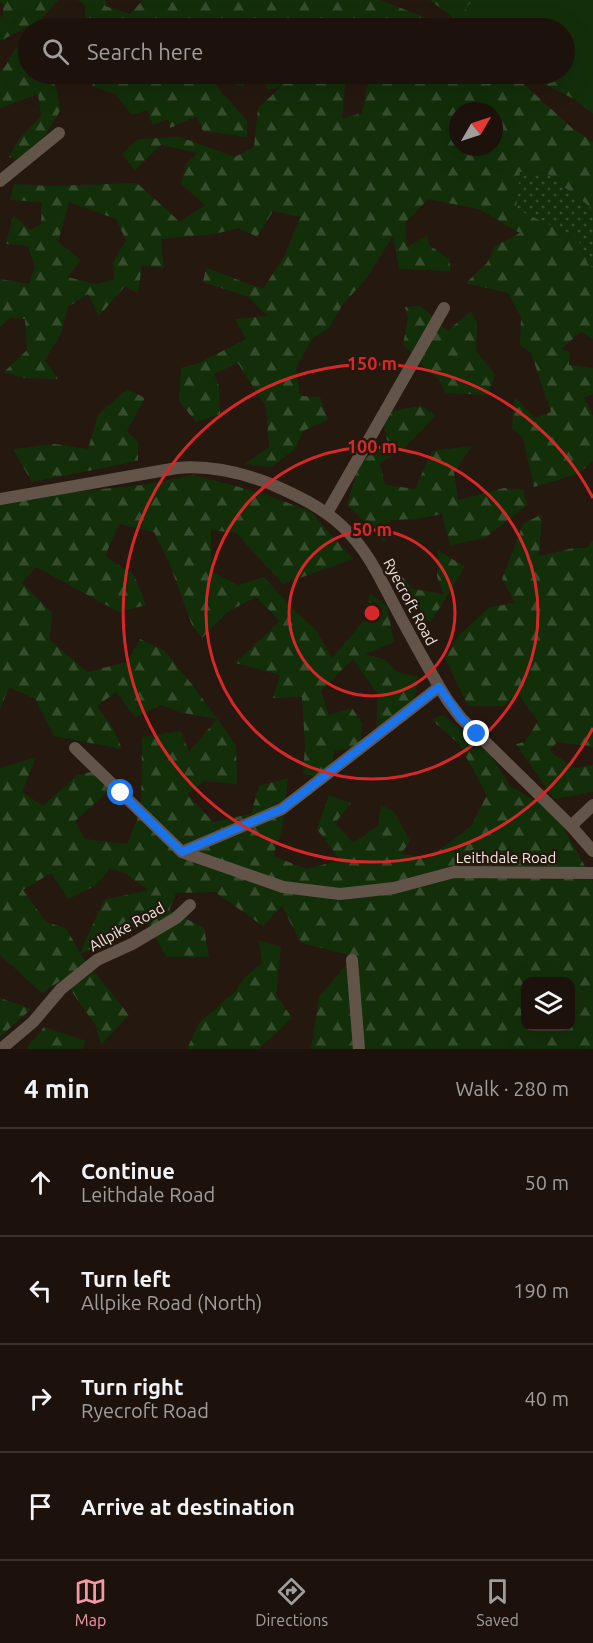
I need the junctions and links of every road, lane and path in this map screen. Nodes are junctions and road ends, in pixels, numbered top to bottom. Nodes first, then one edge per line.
1 (58, 133) dead end
2 (0, 181) edge
3 (444, 308) dead end
4 (0, 499) edge
5 (327, 513) junction
6 (439, 687) junction
7 (75, 748) dead end
8 (593, 805) edge
9 (571, 826) junction
10 (593, 851) edge
11 (182, 852) junction
12 (593, 873) edge
13 (190, 905) dead end
14 (352, 960) dead end
15 (1, 1049) edge
16 (359, 1049) edge

1 - 2 street
3 - 5 street
4 - 5 street, Ryecroft Road
5 - 6 street, Ryecroft Road
6 - 9 street, Ryecroft Road
6 - 11 street
7 - 11 street, Leithdale Road
8 - 9 street
9 - 10 street, Ryecroft Road
11 - 12 street, Leithdale Road
13 - 15 street, Allpike Road
14 - 16 street

